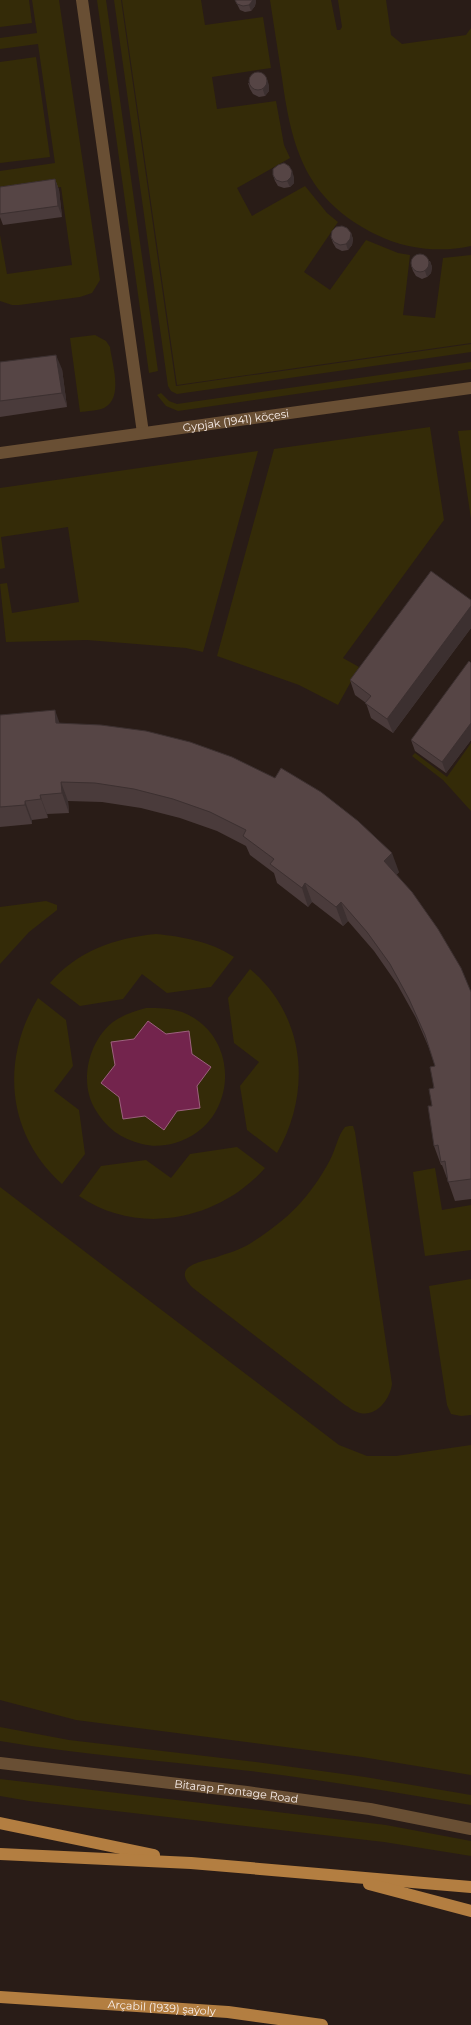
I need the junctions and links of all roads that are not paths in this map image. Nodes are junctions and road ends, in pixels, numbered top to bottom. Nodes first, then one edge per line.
1 (82, 0) edge
2 (471, 388) edge
3 (143, 434) junction
4 (0, 453) edge
5 (0, 1763) edge
6 (0, 1823) edge
7 (471, 1829) edge
8 (0, 1854) edge
9 (191, 1863) junction
10 (337, 1875) junction
11 (471, 1887) edge
12 (471, 1911) edge
13 (0, 1997) edge
14 (322, 2025) edge

1 - 3 street
2 - 3 street, Gypjak (1941) köçesi
3 - 4 street, Gypjak (1941) köçesi
5 - 7 street, Bitarap Frontage Road
6 - 9 main road
8 - 9 main road
9 - 10 main road
10 - 11 main road
10 - 12 main road
13 - 14 main road, Arçabil (1939) şaýoly

